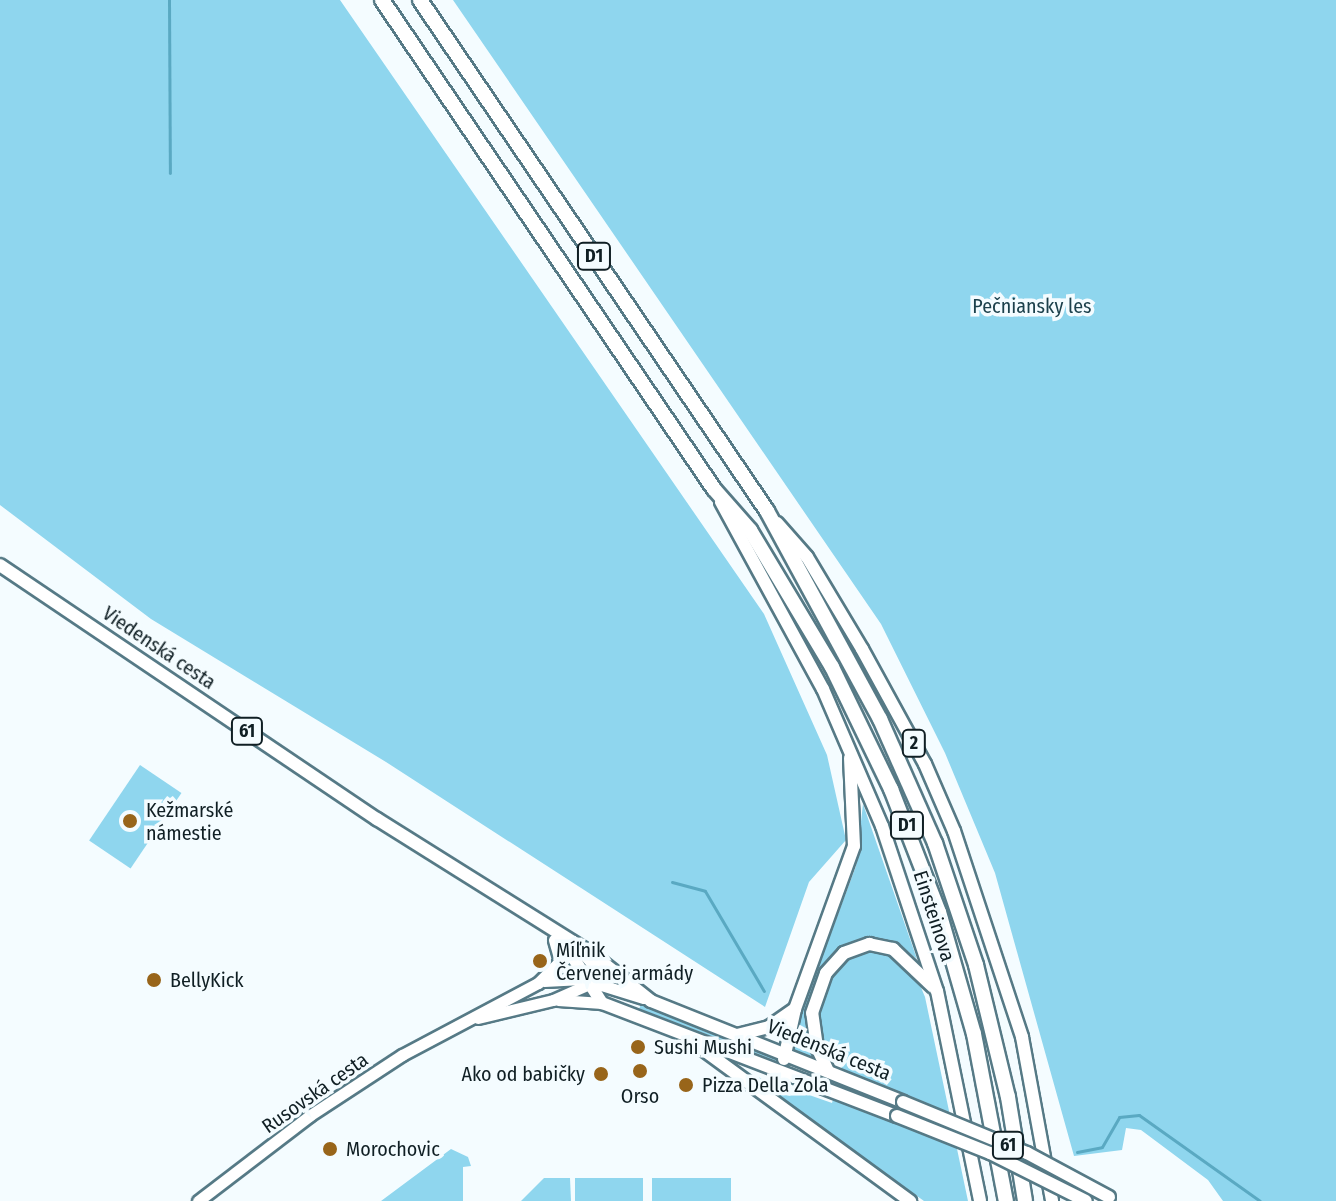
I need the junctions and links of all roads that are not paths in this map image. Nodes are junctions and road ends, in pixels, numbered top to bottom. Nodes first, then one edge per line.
1 (382, 0) edge
2 (420, 0) edge
3 (714, 489) junction
4 (767, 511) junction
5 (0, 565) edge
6 (850, 747) junction
7 (536, 922) junction
8 (554, 939) junction
9 (572, 942) junction
10 (588, 982) junction
11 (538, 983) junction
12 (937, 991) junction
13 (553, 1000) junction
14 (651, 1001) junction
15 (602, 1003) junction
16 (795, 1009) junction
17 (459, 1023) junction
18 (678, 1031) junction
19 (737, 1035) junction
20 (783, 1053) junction
21 (828, 1071) junction
22 (796, 1077) junction
23 (1112, 1199) edge
24 (198, 1201) edge
25 (910, 1201) edge
26 (980, 1201) edge
27 (1006, 1201) edge
28 (1025, 1201) edge
29 (1052, 1201) edge
30 (1086, 1201) edge

1 - 3 highway, D1
2 - 4 highway, D1
3 - 6 main road, Einsteinova
3 - 27 highway, D1
4 - 28 highway, D1
4 - 29 main road, 2
5 - 7 main road, Viedenská cesta / 61
6 - 12 main road, Einsteinova
6 - 16 main road
7 - 8 main road, Viedenská cesta / 61
7 - 9 main road, Viedenská cesta / 61
8 - 10 main road, Viedenská cesta / 61
8 - 11 street
9 - 10 street
9 - 14 main road, Viedenská cesta / 61
10 - 11 street, Rusovská cesta
10 - 13 street, Rusovská cesta
10 - 14 street, Rusovská cesta
10 - 15 main road, Viedenská cesta / 61
11 - 17 street, Rusovská cesta
12 - 21 main road
12 - 26 main road, Einsteinova
13 - 15 street, Rusovská cesta
13 - 17 street, Rusovská cesta
14 - 19 main road, Viedenská cesta / 61
15 - 18 main road, Viedenská cesta / 61
16 - 19 main road
16 - 20 main road
17 - 24 street, Rusovská cesta
18 - 22 main road, Viedenská cesta / 61
18 - 25 main road
19 - 20 main road, Viedenská cesta / 61
20 - 21 main road, Viedenská cesta / 61
20 - 22 main road
21 - 23 main road, Viedenská cesta / 61, bridge
22 - 30 main road, Viedenská cesta / 61, bridge

